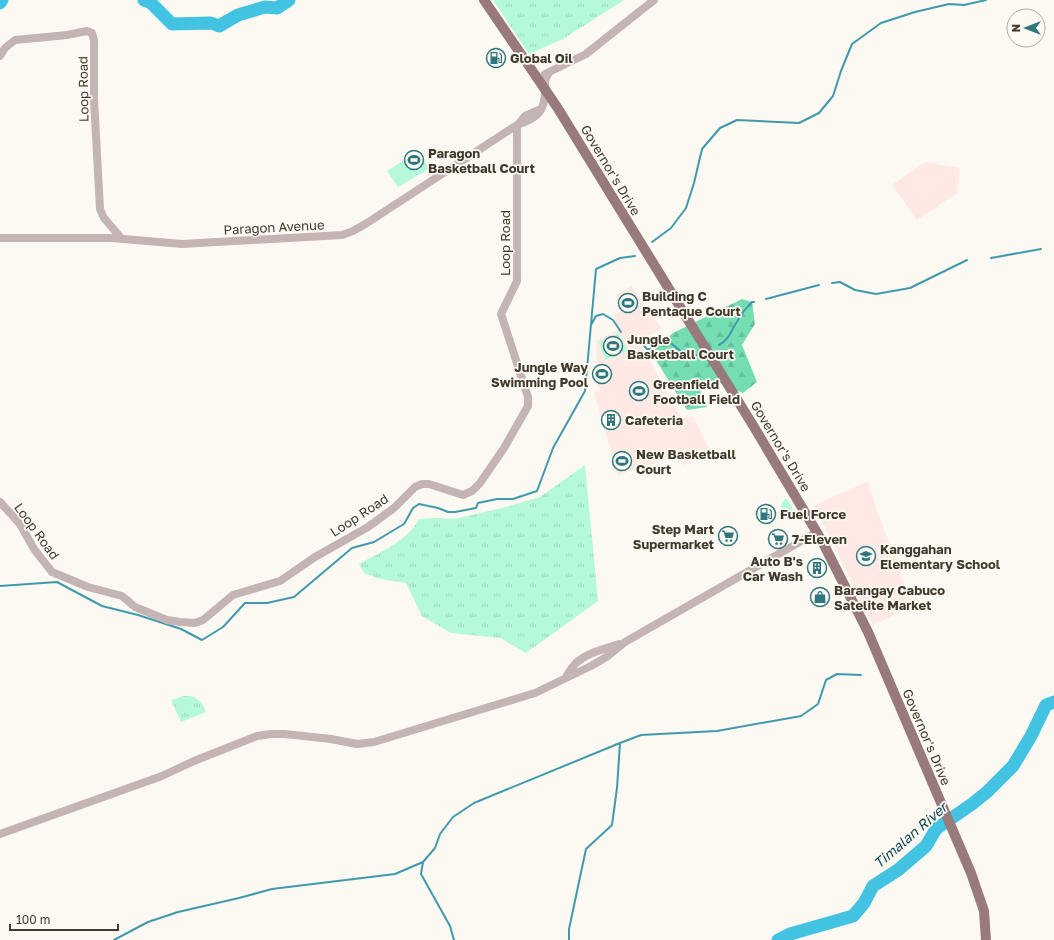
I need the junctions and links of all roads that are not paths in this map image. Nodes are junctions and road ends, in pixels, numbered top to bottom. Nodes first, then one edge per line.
1 (484, 0) edge
2 (654, 0) edge
3 (0, 56) edge
4 (524, 57) junction
5 (549, 73) junction
6 (545, 89) junction
7 (543, 108) junction
8 (557, 108) junction
9 (517, 125) junction
10 (0, 238) edge
11 (122, 239) junction
12 (0, 502) edge
13 (817, 532) junction
14 (0, 834) edge
15 (986, 940) edge

1 - 4 main road, Governor's Drive
2 - 5 street
3 - 11 street, Loop Road
4 - 5 street
4 - 6 main road, Governor's Drive
5 - 6 street
6 - 7 street
6 - 8 main road, Governor's Drive
7 - 8 street
7 - 9 street, Paragon Avenue
8 - 13 main road, Governor's Drive
9 - 11 street, Paragon Avenue
9 - 12 street, Loop Road
10 - 11 street, Paragon Avenue
13 - 14 street
13 - 15 main road, Governor's Drive

